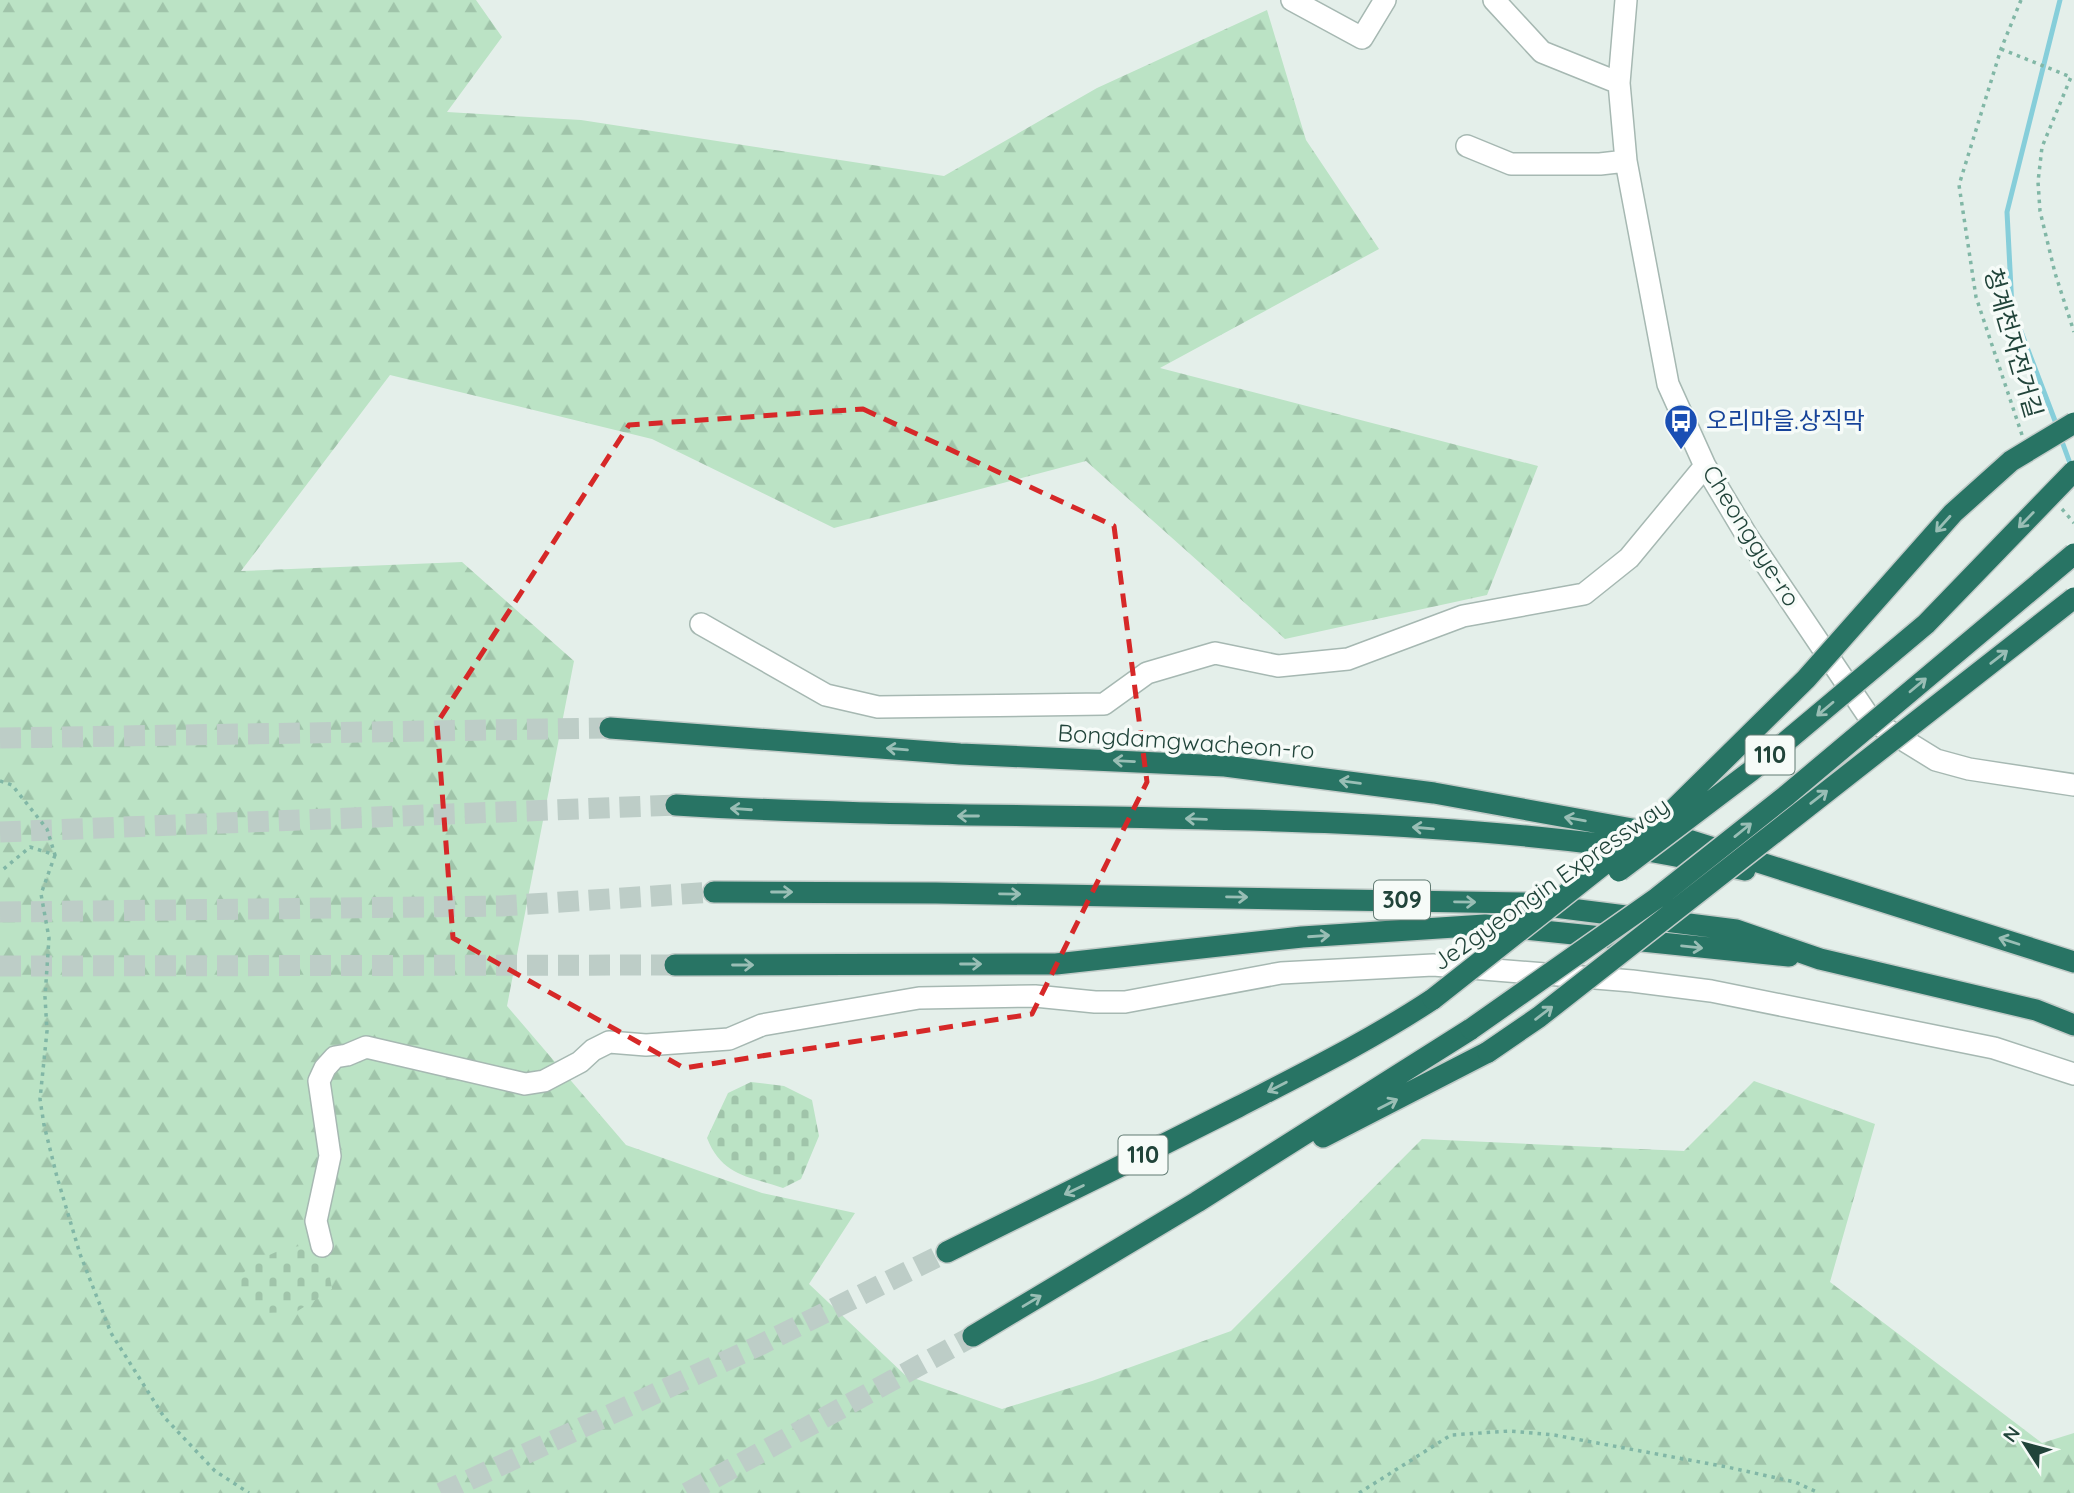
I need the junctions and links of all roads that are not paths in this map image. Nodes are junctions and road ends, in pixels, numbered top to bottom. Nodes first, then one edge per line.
1 (1292, 0) edge
2 (1385, 0) edge
3 (1494, 0) edge
4 (1626, 0) edge
5 (1619, 83) junction
6 (1468, 146) dead end
7 (1626, 162) junction
8 (2074, 423) edge
9 (1705, 466) junction
10 (2074, 471) edge
11 (2074, 554) edge
12 (2074, 598) edge
13 (701, 624) dead end
14 (610, 728) tunnel mouth
15 (2074, 785) edge
16 (676, 805) tunnel mouth
17 (1830, 886) junction
18 (714, 892) tunnel mouth
19 (1820, 959) junction
20 (2074, 962) edge
21 (675, 965) tunnel mouth
22 (1433, 999) junction
23 (2074, 1025) edge
24 (2074, 1074) edge
25 (1197, 1202) junction
26 (322, 1246) dead end
27 (947, 1252) tunnel mouth
28 (973, 1336) tunnel mouth

1 - 2 street
3 - 5 street
4 - 5 street, Cheonggye-ro
5 - 7 street, Cheonggye-ro
6 - 7 street
7 - 9 street, Cheonggye-ro
8 -> 22 highway, bridge
9 - 13 street
9 - 15 street, Cheonggye-ro
10 -> 22 highway, Je2gyeongin Expressway / 110, bridge
25 -> 11 highway, 110, bridge
25 -> 12 highway, bridge
17 -> 14 highway, Bongdamgwacheon-ro
17 -> 16 highway, Bongdamgwacheon-ro
20 -> 17 highway, Bongdamgwacheon-ro
18 -> 19 highway, 309
21 -> 19 highway
19 - 23 highway, 309
22 -> 27 highway, Je2gyeongin Expressway / 110
24 - 26 street
28 -> 25 highway, 110

